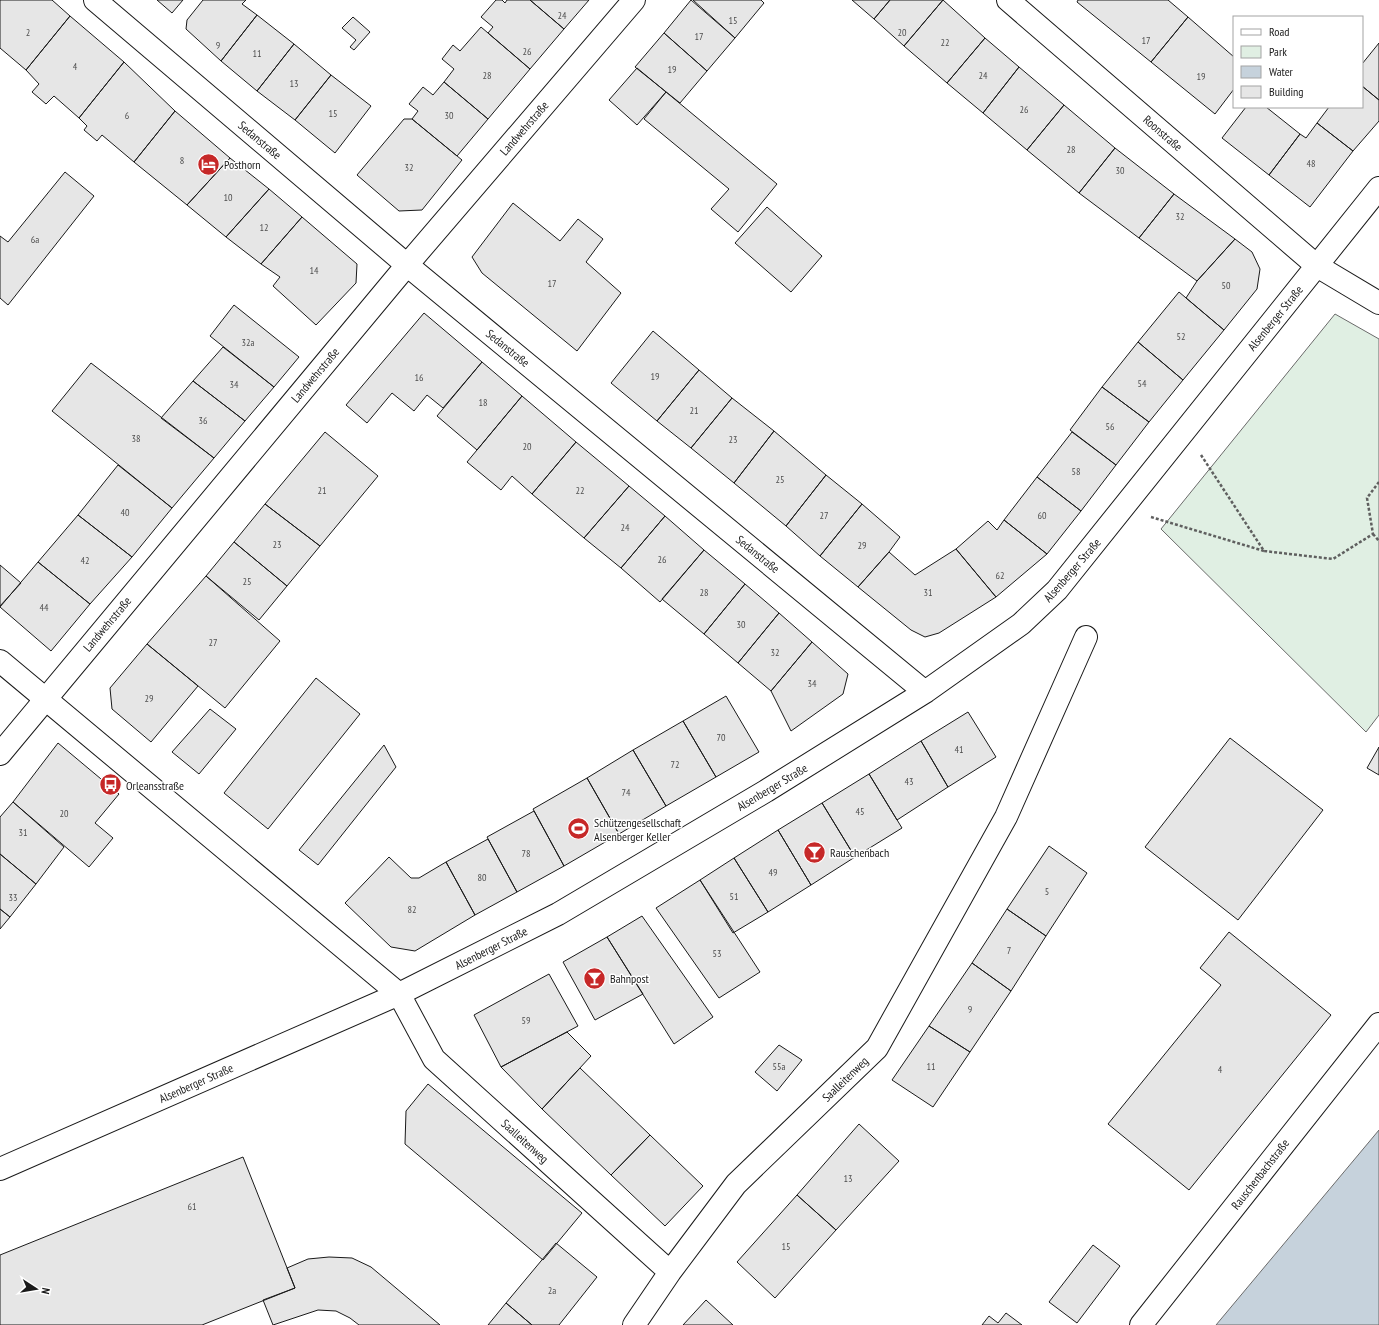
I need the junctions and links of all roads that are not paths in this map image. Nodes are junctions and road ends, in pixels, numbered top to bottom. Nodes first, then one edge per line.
1 (95, 0) edge
2 (634, 0) edge
3 (1008, 0) edge
4 (1379, 188) edge
5 (407, 264) junction
6 (1317, 266) junction
7 (1379, 302) edge
8 (1086, 637) dead end
9 (0, 661) edge
10 (925, 692) junction
11 (46, 698) junction
12 (0, 754) edge
13 (400, 994) junction
14 (1379, 1024) edge
15 (0, 1169) edge
16 (670, 1272) junction
17 (634, 1325) edge
18 (1141, 1325) edge

1 - 5 street, Sedanstraße
2 - 5 street, Landwehrstraße
3 - 6 street, Roonstraße
4 - 6 street, Alsenberger Straße
5 - 10 street, Sedanstraße
5 - 11 street, Landwehrstraße
6 - 7 street
6 - 10 street, Alsenberger Straße
8 - 16 street, Saalleitenweg
9 - 11 street
10 - 13 street, Alsenberger Straße
11 - 12 street, Landwehrstraße
11 - 13 street
13 - 15 street, Alsenberger Straße
13 - 16 street, Saalleitenweg
14 - 18 street, Rauschenbachstraße
16 - 17 street, Saalleitenweg

